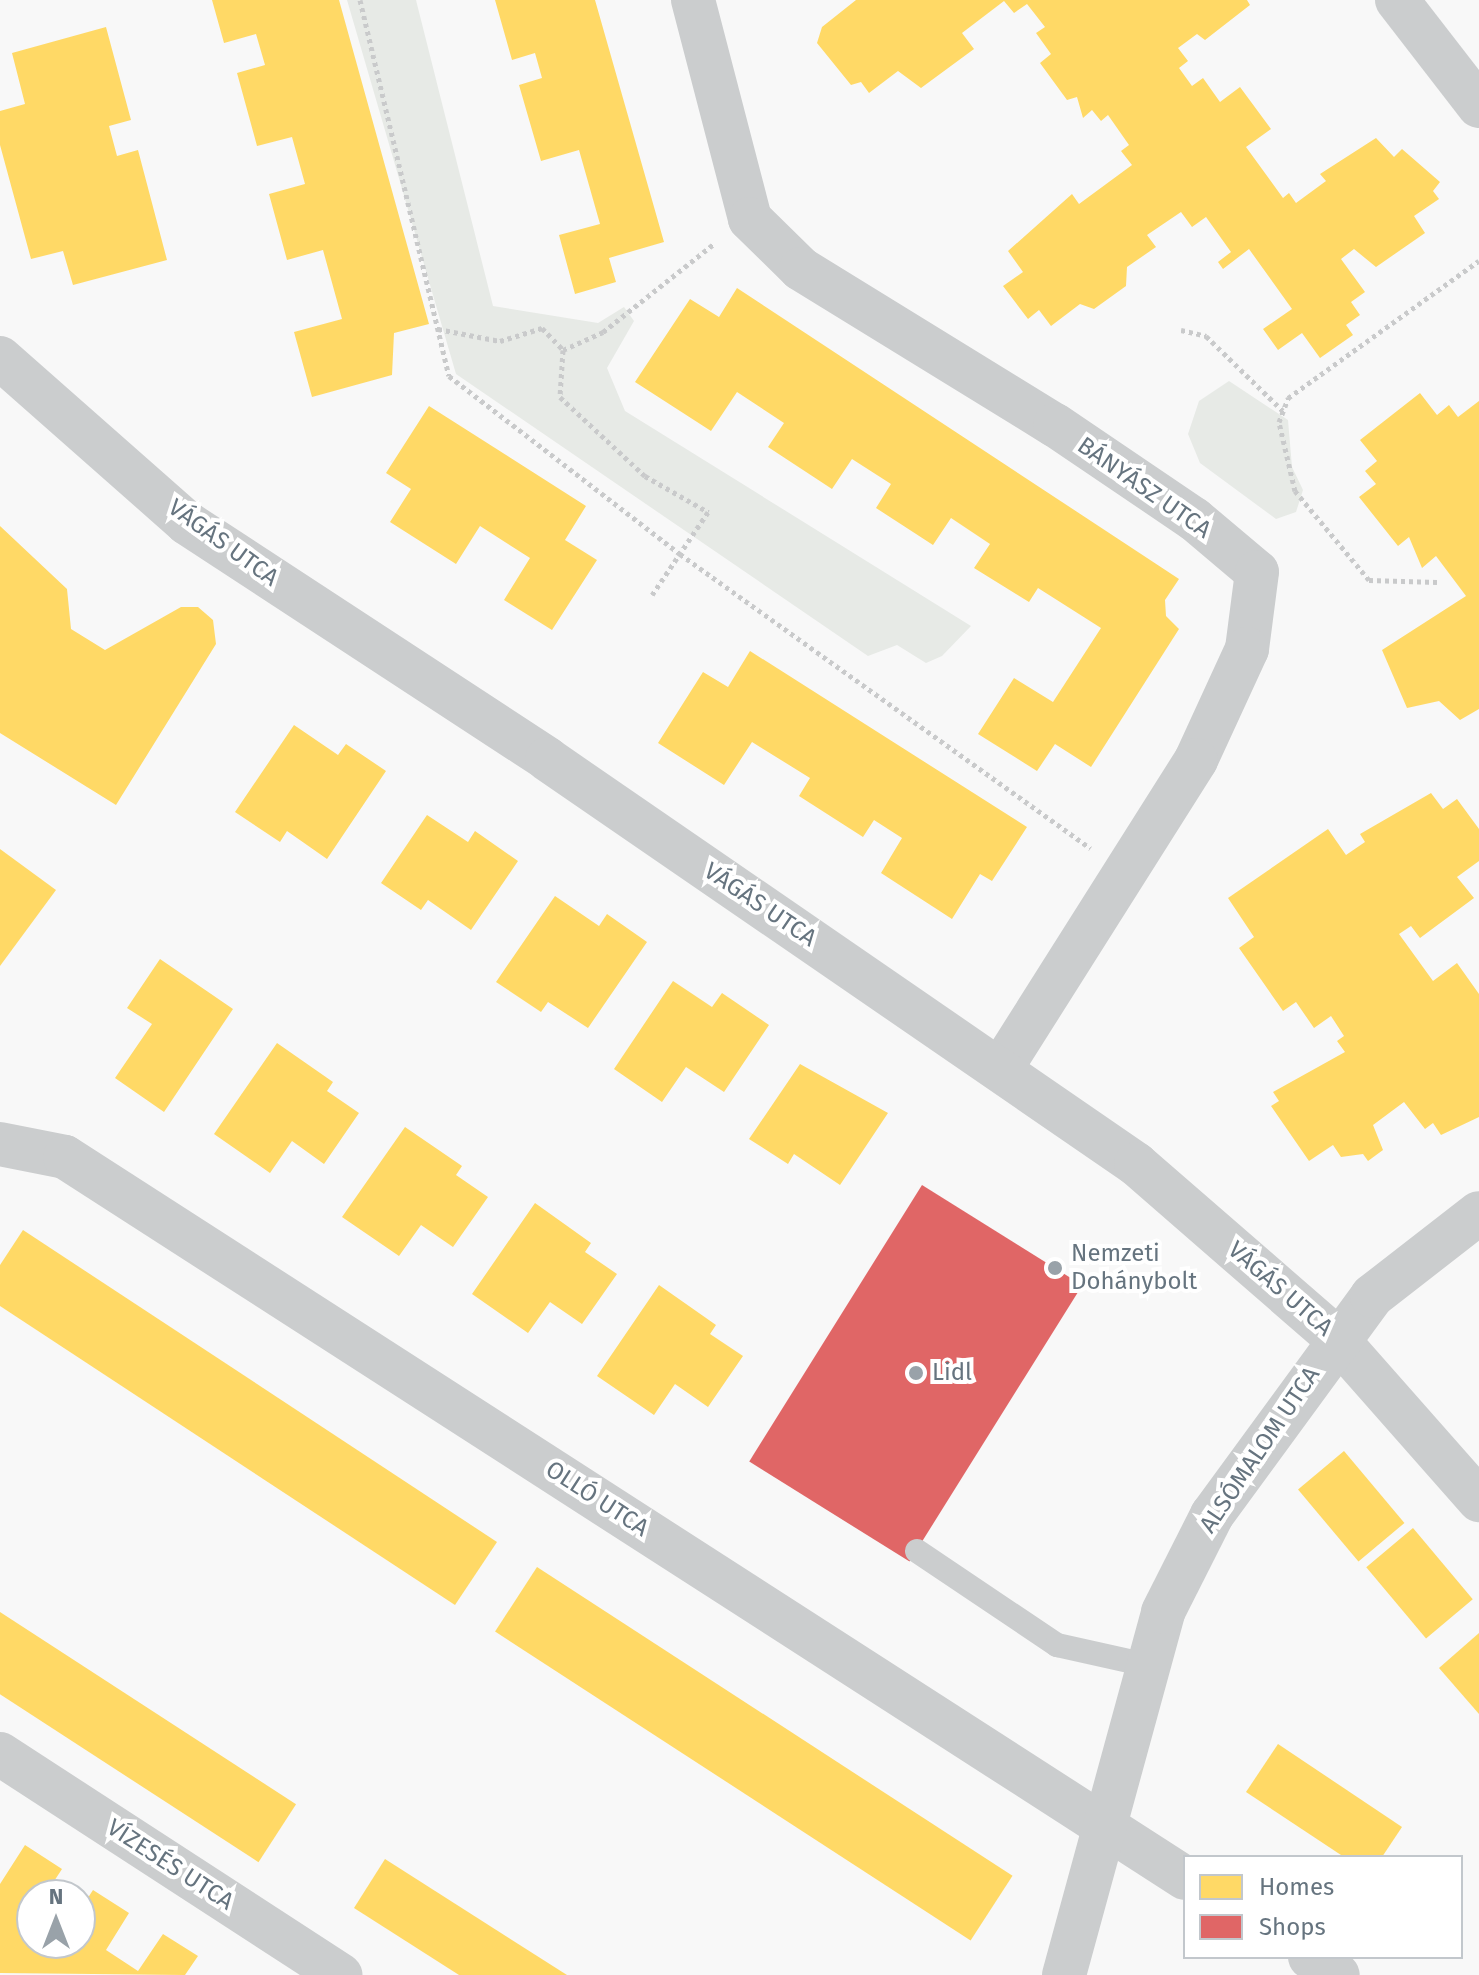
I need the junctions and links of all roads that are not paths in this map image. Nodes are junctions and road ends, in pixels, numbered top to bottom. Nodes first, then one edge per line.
1 (693, 0) edge
2 (1397, 0) edge
3 (1479, 106) edge
4 (0, 358) edge
5 (1001, 1069) junction
6 (0, 1144) edge
7 (1479, 1213) edge
8 (1337, 1339) junction
9 (1479, 1500) edge
10 (917, 1551) dead end
11 (1147, 1665) junction
12 (0, 1754) edge
13 (1104, 1827) junction
14 (1183, 1877) edge
15 (1313, 1959) edge
16 (340, 1975) edge
17 (1064, 1975) edge
18 (1338, 1975) edge

1 - 5 street, BÁNYÁSZ UTCA
2 - 3 street
4 - 5 street, VÁGÁS UTCA
5 - 8 street, VÁGÁS UTCA
6 - 13 street, OLLÓ UTCA
7 - 8 street, ALSÓMALOM UTCA
8 - 9 street, VÁGÁS UTCA
8 - 11 street, ALSÓMALOM UTCA
10 - 11 lane
11 - 13 street, ALSÓMALOM UTCA
12 - 16 street, VÍZESÉS UTCA
13 - 14 street, OLLÓ UTCA
13 - 17 street, ALSÓMALOM UTCA
15 - 18 street

